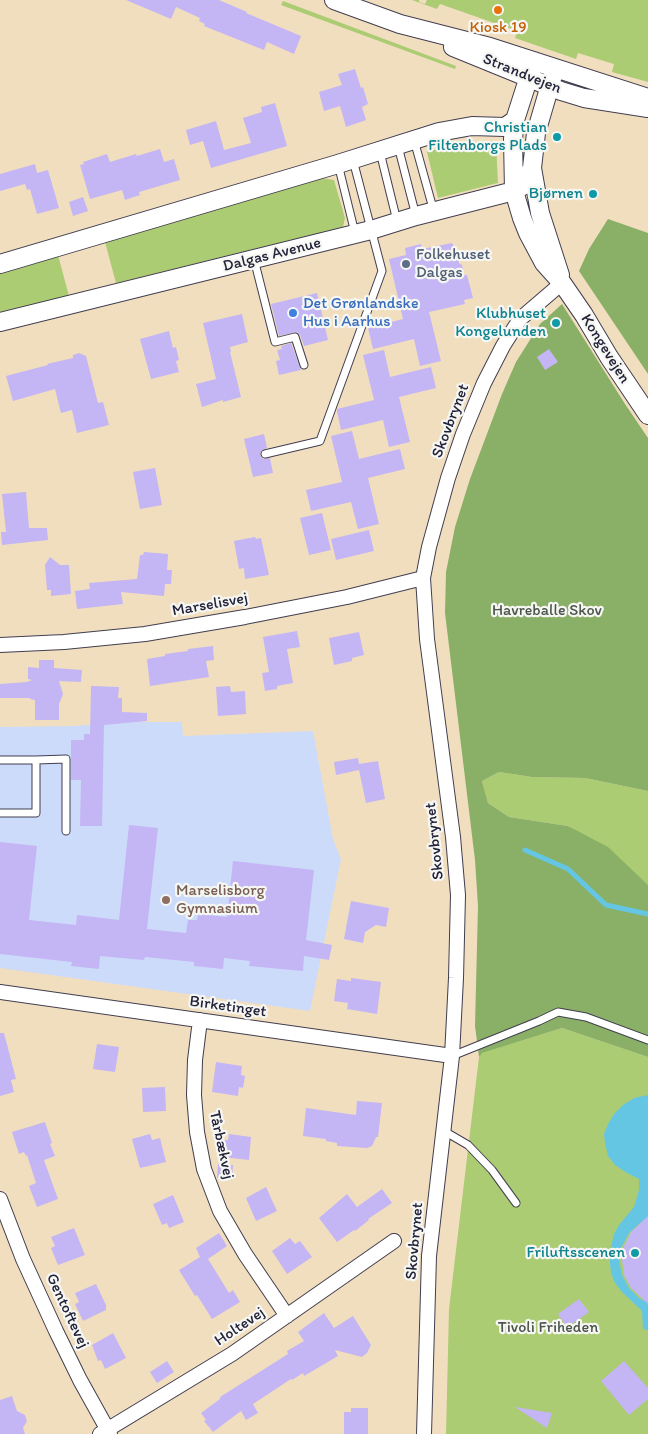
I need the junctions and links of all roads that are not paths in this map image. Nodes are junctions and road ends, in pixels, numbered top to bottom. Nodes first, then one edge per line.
1 (334, 0) edge
2 (556, 68) junction
3 (532, 69) junction
4 (550, 86) junction
5 (648, 98) edge
6 (648, 108) edge
7 (516, 120) junction
8 (406, 142) junction
9 (380, 151) junction
10 (345, 162) junction
11 (532, 168) junction
12 (514, 191) junction
13 (434, 212) junction
14 (416, 216) junction
15 (397, 222) junction
16 (363, 232) junction
17 (254, 259) junction
18 (0, 264) edge
19 (562, 283) junction
20 (0, 322) edge
21 (304, 365) dead end
22 (648, 415) edge
23 (265, 454) dead end
24 (423, 578) junction
25 (0, 645) edge
26 (0, 760) edge
27 (36, 760) junction
28 (0, 813) edge
29 (66, 832) dead end
30 (0, 992) edge
31 (200, 1020) junction
32 (648, 1040) edge
33 (452, 1056) junction
34 (443, 1131) junction
35 (0, 1199) edge
36 (516, 1203) dead end
37 (394, 1241) dead end
38 (286, 1316) junction
39 (106, 1433) edge
40 (424, 1434) edge

1 - 3 street, Strandvejen
2 - 3 street, Strandvejen
2 - 4 street
2 - 5 street, Strandvejen
3 - 4 street, Strandvejen
3 - 7 street
4 - 6 street, Strandvejen
4 - 11 street
7 - 8 street
7 - 12 street
8 - 9 street
8 - 13 lane
8 - 14 lane
9 - 10 street
9 - 15 lane
10 - 16 lane
10 - 16 lane
10 - 18 street
11 - 12 street
11 - 19 street
12 - 13 street, Dalgas Avenue
12 - 19 street
13 - 14 street, Dalgas Avenue
14 - 15 street, Dalgas Avenue
15 - 16 street, Dalgas Avenue
16 - 17 street, Dalgas Avenue
16 - 23 lane
17 - 20 street, Dalgas Avenue
17 - 21 lane
19 - 22 street, Kongevejen
19 - 24 street, Skovbrynet
24 - 25 street, Marselisvej
24 - 33 street, Skovbrynet
26 - 27 lane
27 - 28 lane
27 - 29 lane
30 - 31 street, Birketinget
31 - 33 street, Birketinget
31 - 38 street, Tårbækvej
32 - 33 lane
33 - 34 street, Skovbrynet
34 - 36 lane
34 - 40 street, Skovbrynet
35 - 39 street, Gentoftevej
37 - 38 street, Holtevej
38 - 39 street, Holtevej

